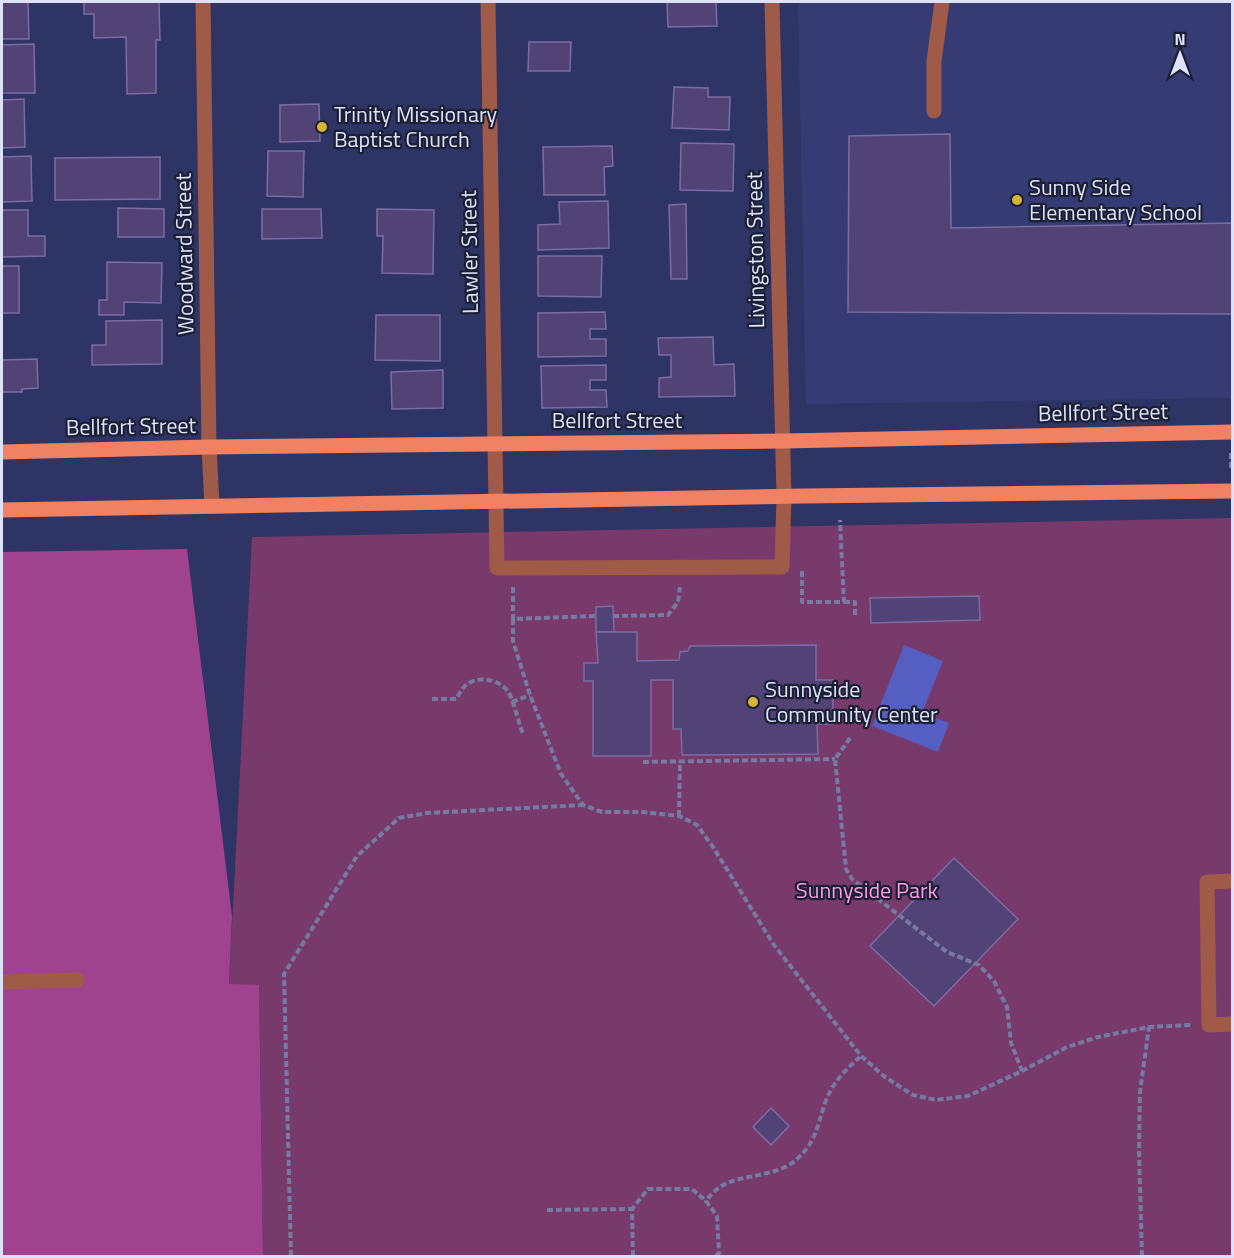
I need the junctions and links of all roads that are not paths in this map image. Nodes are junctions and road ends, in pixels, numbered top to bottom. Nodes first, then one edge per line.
1 (203, 2) edge
2 (488, 2) edge
3 (772, 2) edge
4 (942, 2) edge
5 (934, 111) dead end
6 (1233, 432) edge
7 (783, 441) junction
8 (494, 443) junction
9 (209, 447) junction
10 (2, 452) edge
11 (1233, 491) edge
12 (784, 497) junction
13 (495, 502) junction
14 (212, 506) junction
15 (2, 510) edge
16 (513, 568) joint
17 (1233, 881) edge
18 (77, 980) dead end
19 (2, 982) edge
20 (1233, 1024) edge

1 - 9 street, Woodward Street
2 - 8 street, Lawler Street
3 - 7 street, Livingston Street
4 - 5 street
6 - 7 main road, Bellfort Street
7 - 8 main road, Bellfort Street
7 - 12 street, Livingston Street
8 - 9 main road, Bellfort Street
8 - 13 street, Lawler Street
9 - 10 main road, Bellfort Street
9 - 14 street, Woodward Street
11 - 12 main road
12 - 13 main road
12 - 16 street, Livingston Street
13 - 14 main road
13 - 16 street, Lawler Street
14 - 15 main road
17 - 20 street
18 - 19 street

